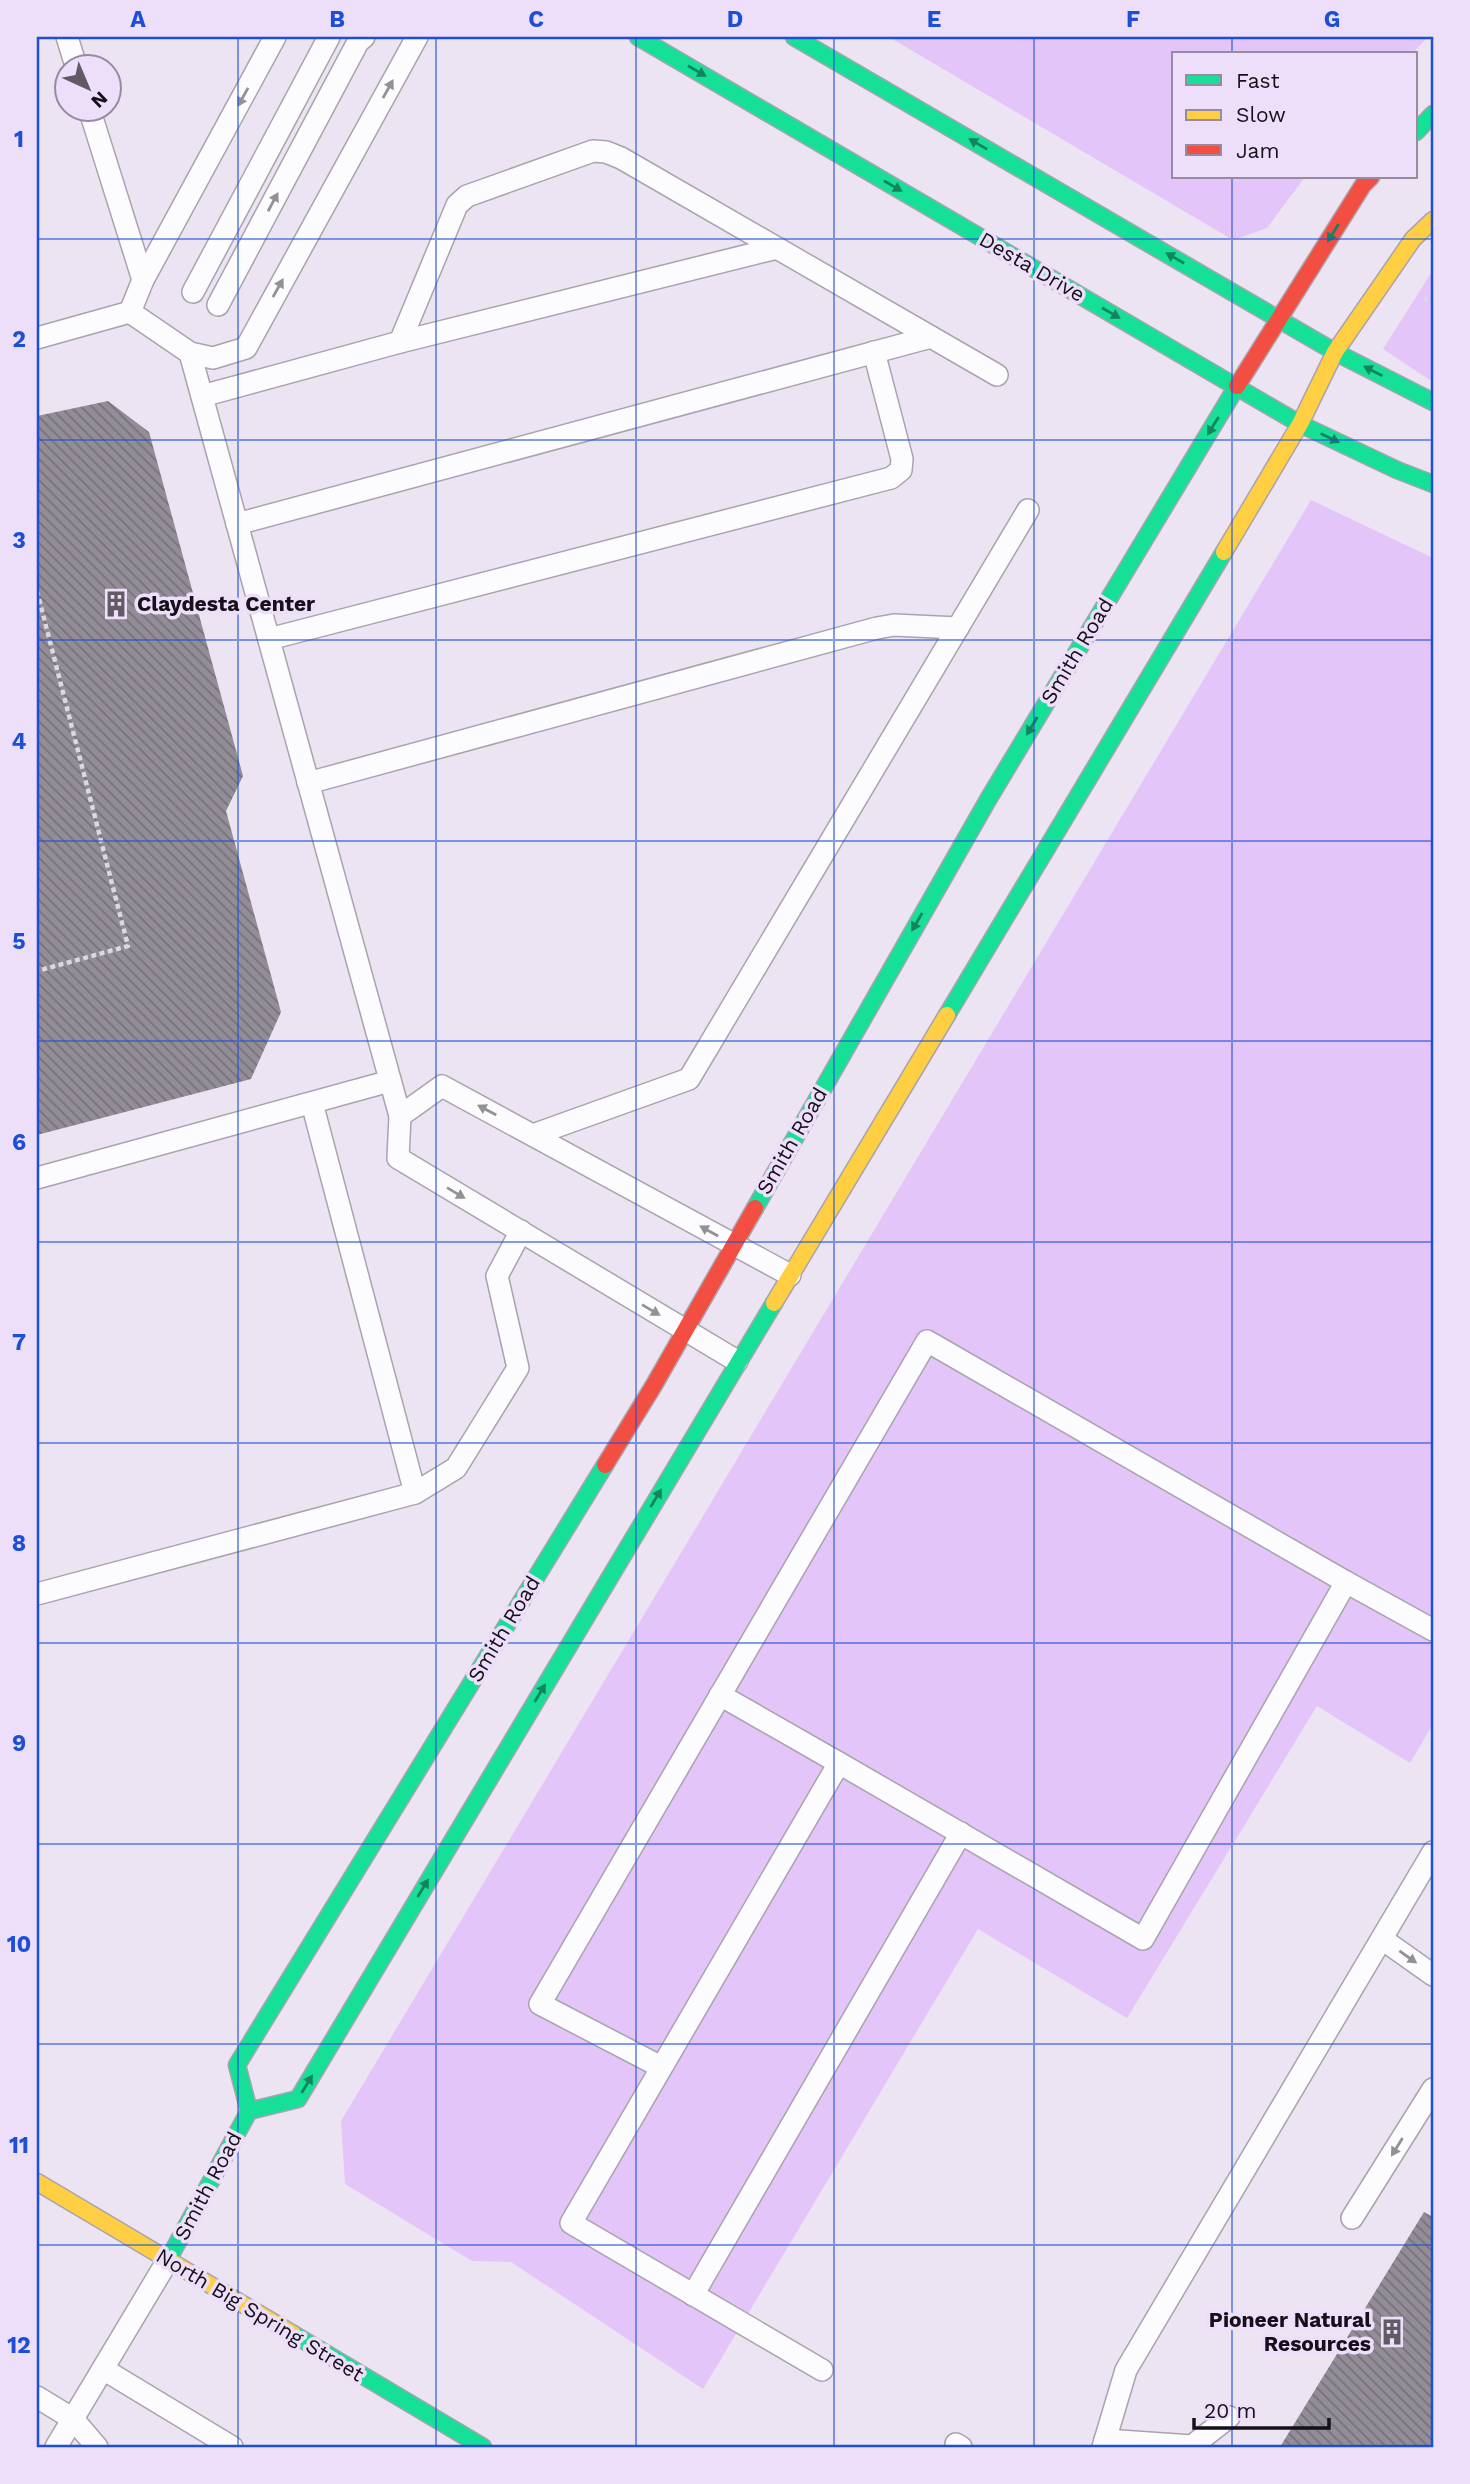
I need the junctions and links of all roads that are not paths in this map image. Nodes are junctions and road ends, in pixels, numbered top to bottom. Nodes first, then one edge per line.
1 (275, 37) edge
2 (329, 37) edge
3 (364, 37) edge
4 (416, 37) edge
5 (638, 37) edge
6 (794, 37) edge
7 (1433, 114) edge
8 (93, 122) edge
9 (1418, 130) edge
10 (1370, 178) edge
11 (1433, 220) edge
12 (777, 248) junction
13 (143, 280) junction
14 (193, 292) dead end
15 (218, 305) dead end
16 (130, 312) junction
17 (1279, 319) junction
18 (931, 337) junction
19 (37, 338) edge
20 (400, 342) junction
21 (874, 352) junction
22 (1335, 352) junction
23 (190, 353) junction
24 (997, 375) dead end
25 (1237, 387) junction
26 (202, 396) junction
27 (1433, 402) edge
28 (1300, 424) junction
29 (1433, 484) edge
30 (1028, 510) dead end
31 (237, 524) junction
32 (958, 628) junction
33 (269, 639) junction
34 (308, 783) junction
35 (390, 1081) junction
36 (312, 1103) junction
37 (400, 1116) junction
38 (533, 1135) junction
39 (37, 1178) edge
40 (521, 1231) junction
41 (734, 1244) junction
42 (790, 1275) junction
43 (685, 1330) junction
44 (737, 1361) junction
45 (415, 1493) junction
46 (1346, 1582) junction
47 (37, 1594) edge
48 (1433, 1630) edge
49 (720, 1695) junction
50 (839, 1763) junction
51 (961, 1833) junction
52 (1433, 1852) edge
53 (1382, 1939) junction
54 (1433, 1975) edge
55 (661, 2067) junction
56 (1433, 2089) edge
57 (248, 2111) junction
58 (37, 2182) edge
59 (1352, 2218) dead end
60 (168, 2260) junction
61 (693, 2295) junction
62 (103, 2369) junction
63 (822, 2370) dead end
64 (37, 2397) edge
65 (1229, 2417) dead end
66 (73, 2418) junction
67 (1104, 2444) edge
68 (55, 2447) edge
69 (97, 2447) edge
70 (232, 2447) edge
71 (482, 2447) edge

1 -> 13 lane
2 - 14 lane
15 -> 3 lane
23 -> 4 lane
5 -> 25 main road, Desta Drive
17 -> 6 main road
7 - 9 main road
8 - 13 lane
10 -> 17 main road, Smith Road
11 - 22 main road, Smith Road
12 - 18 lane
12 - 20 lane
12 - 20 lane
13 - 16 lane
16 - 19 lane
16 - 23 lane
17 - 22 main road
17 - 25 main road, Smith Road
18 - 21 lane
18 - 24 lane
20 - 26 lane
21 - 31 lane
21 - 33 lane
27 -> 22 main road
22 - 28 main road, Smith Road
23 - 26 lane
25 - 28 main road, Desta Drive
25 -> 41 main road, Smith Road
26 - 31 lane
28 -> 29 main road, Desta Drive
28 - 42 main road, Smith Road
30 - 32 lane
31 - 33 lane
32 - 34 lane
32 - 38 lane
33 - 34 lane
34 - 35 lane
35 - 36 lane
35 - 37 lane
36 - 39 lane
36 - 45 lane
38 -> 37 lane
37 -> 40 lane
41 -> 38 lane
40 -> 43 lane
40 - 45 lane
41 - 42 lane
41 - 43 main road, Smith Road
42 - 44 main road, Smith Road
43 - 44 lane
43 - 57 main road, Smith Road
57 -> 44 main road, Smith Road
45 - 47 lane
46 - 48 lane
46 - 49 lane
46 - 51 lane
49 - 50 lane
49 - 55 lane
50 - 51 lane
50 - 55 lane
51 - 61 lane
52 - 53 lane
53 -> 54 lane
53 - 67 lane
55 - 61 lane
56 -> 59 lane
57 - 60 main road, Smith Road
58 - 60 main road, North Big Spring Street
60 - 62 lane
60 - 71 main road, North Big Spring Street
61 - 63 lane
62 - 66 lane
62 - 70 lane
64 - 66 lane
65 - 67 lane
66 - 68 lane
66 - 69 lane

